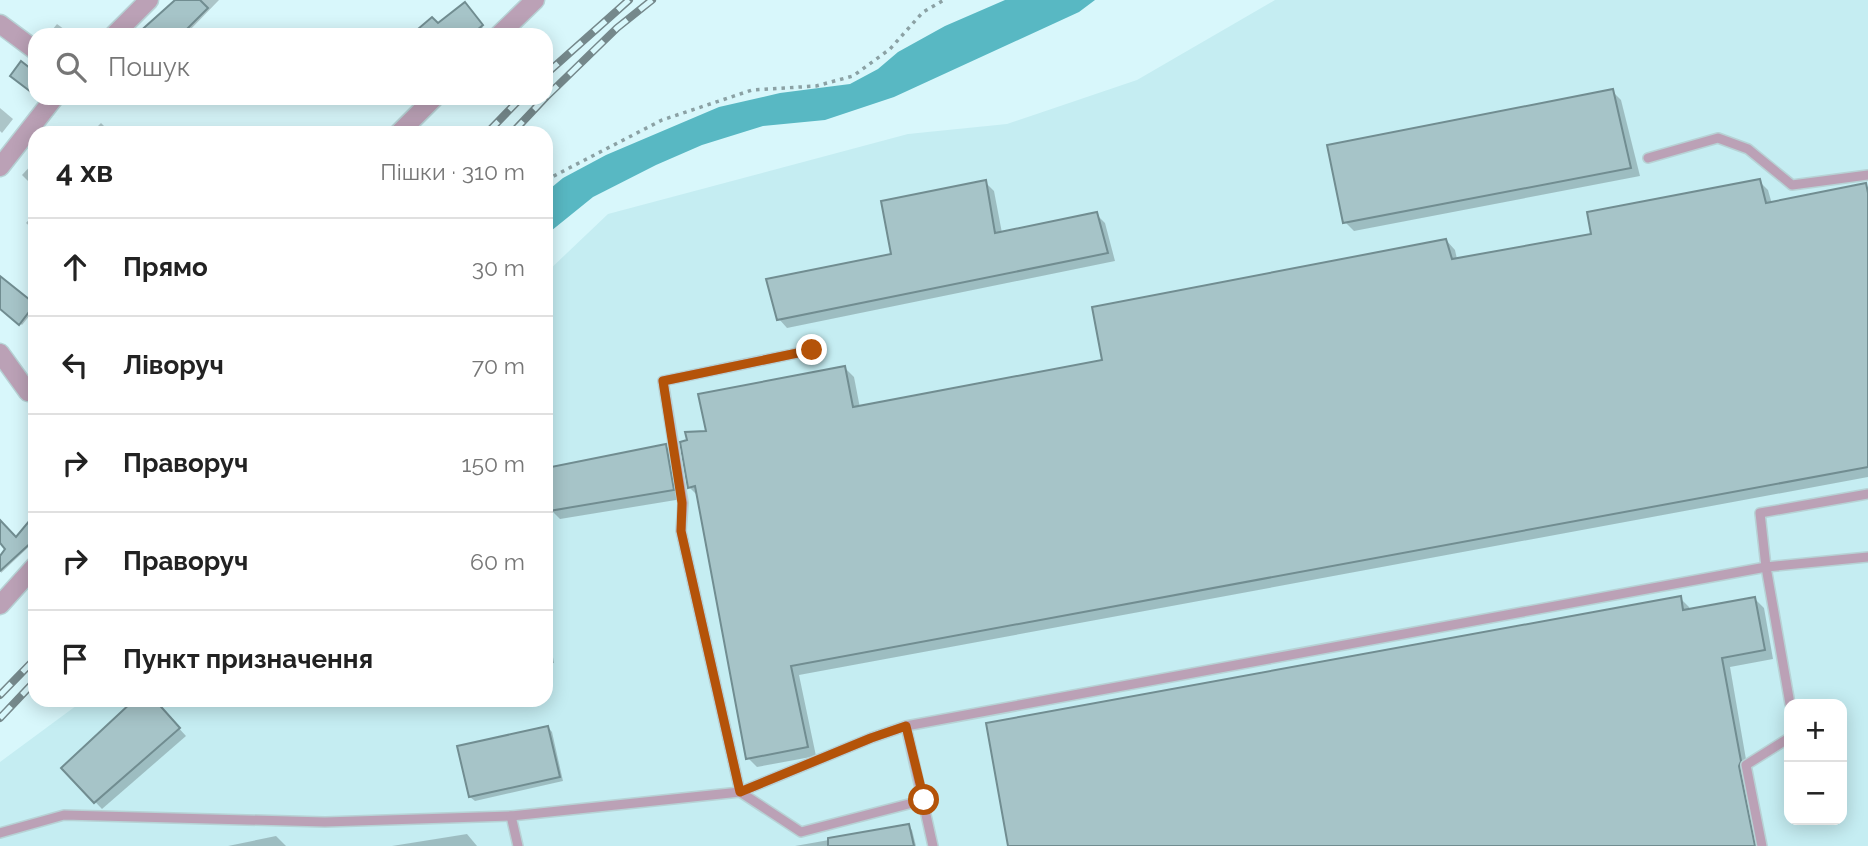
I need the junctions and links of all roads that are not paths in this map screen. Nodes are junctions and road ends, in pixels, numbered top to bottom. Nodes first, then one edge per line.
1 (149, 0) edge
2 (535, 0) edge
3 (0, 23) edge
4 (121, 28) edge
5 (506, 28) edge
6 (28, 45) edge
7 (49, 105) edge
8 (427, 105) edge
9 (32, 126) edge
10 (405, 126) edge
11 (28, 131) edge
12 (1648, 158) dead end
13 (0, 167) edge
14 (1868, 175) edge
15 (812, 350) dead end
16 (0, 353) edge
17 (28, 389) edge
18 (1868, 494) edge
19 (1868, 557) edge
20 (1766, 567) junction
21 (28, 574) edge
22 (0, 605) edge
23 (1789, 699) edge
24 (906, 726) junction
25 (1784, 741) edge
26 (740, 792) junction
27 (924, 800) junction
28 (511, 816) junction
29 (0, 833) edge
30 (518, 846) edge
31 (933, 846) edge
32 (1762, 846) edge

1 - 4 street
2 - 5 street
3 - 6 street
7 - 9 street
8 - 10 street
11 - 13 street
12 - 14 lane
15 - 26 lane
16 - 17 street
18 - 20 lane
19 - 20 lane
20 - 23 lane
20 - 24 lane
21 - 22 street
24 - 26 lane
24 - 27 lane
25 - 32 lane
26 - 27 lane
26 - 28 lane
27 - 31 lane
28 - 29 lane
28 - 30 lane

